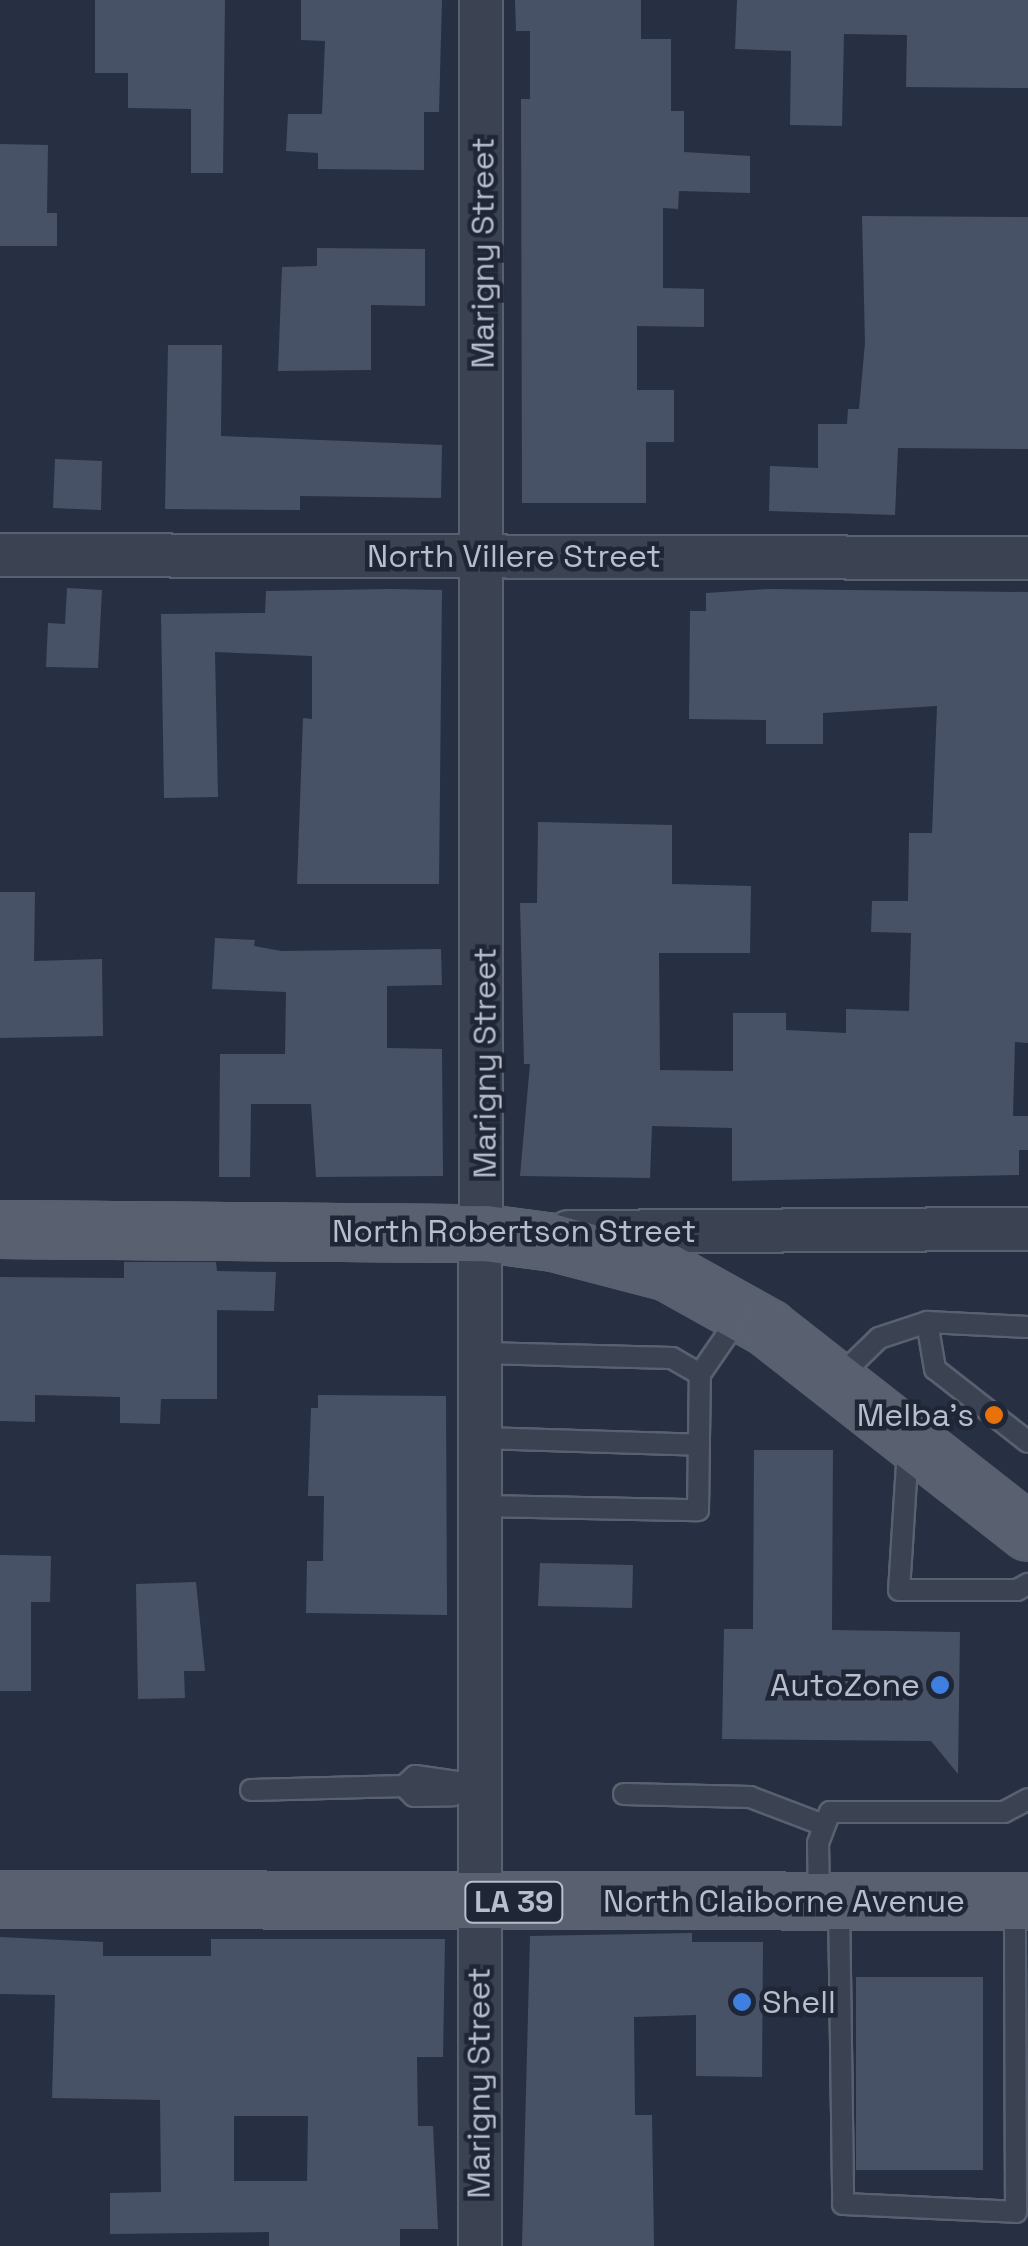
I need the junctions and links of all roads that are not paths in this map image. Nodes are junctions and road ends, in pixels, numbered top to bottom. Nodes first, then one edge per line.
1 (481, 0) edge
2 (0, 556) edge
3 (486, 556) junction
4 (1028, 558) edge
5 (0, 1229) edge
6 (1028, 1229) edge
7 (485, 1233) junction
8 (743, 1312) junction
9 (928, 1322) junction
10 (1028, 1328) edge
11 (483, 1353) junction
12 (700, 1374) junction
13 (836, 1380) junction
14 (482, 1438) junction
15 (909, 1438) junction
16 (1028, 1442) edge
17 (699, 1445) junction
18 (482, 1506) junction
19 (1028, 1532) edge
20 (1028, 1584) edge
21 (471, 1785) junction
22 (251, 1790) dead end
23 (624, 1794) dead end
24 (1028, 1799) edge
25 (820, 1824) junction
26 (0, 1900) edge
27 (829, 1901) junction
28 (1022, 1901) edge
29 (478, 1902) junction
30 (1022, 2031) edge
31 (1022, 2134) edge
32 (480, 2246) edge

1 - 3 street, Marigny Street
2 - 3 street, North Villere Street
3 - 4 street, North Villere Street
3 - 7 street, Marigny Street
5 - 7 main road, North Robertson Street
6 - 7 street, North Robertson Street
7 - 8 main road
7 - 11 street, Marigny Street
8 - 12 lane
8 - 13 main road
9 - 10 lane
9 - 13 lane
9 - 16 lane
11 - 12 lane
11 - 14 street, Marigny Street
12 - 17 lane
13 - 15 main road
14 - 17 lane
14 - 18 street, Marigny Street
15 - 19 main road
15 - 20 lane
17 - 18 lane
18 - 21 street, Marigny Street
21 - 22 lane
21 - 29 street, Marigny Street
23 - 25 lane
24 - 25 lane
25 - 27 lane
26 - 29 main road, North Claiborne Avenue / LA 39
27 - 28 main road, North Claiborne Avenue / LA 39
27 - 29 main road, North Claiborne Avenue / LA 39
27 - 31 lane
28 - 30 lane
29 - 32 street, Marigny Street
30 - 31 lane

